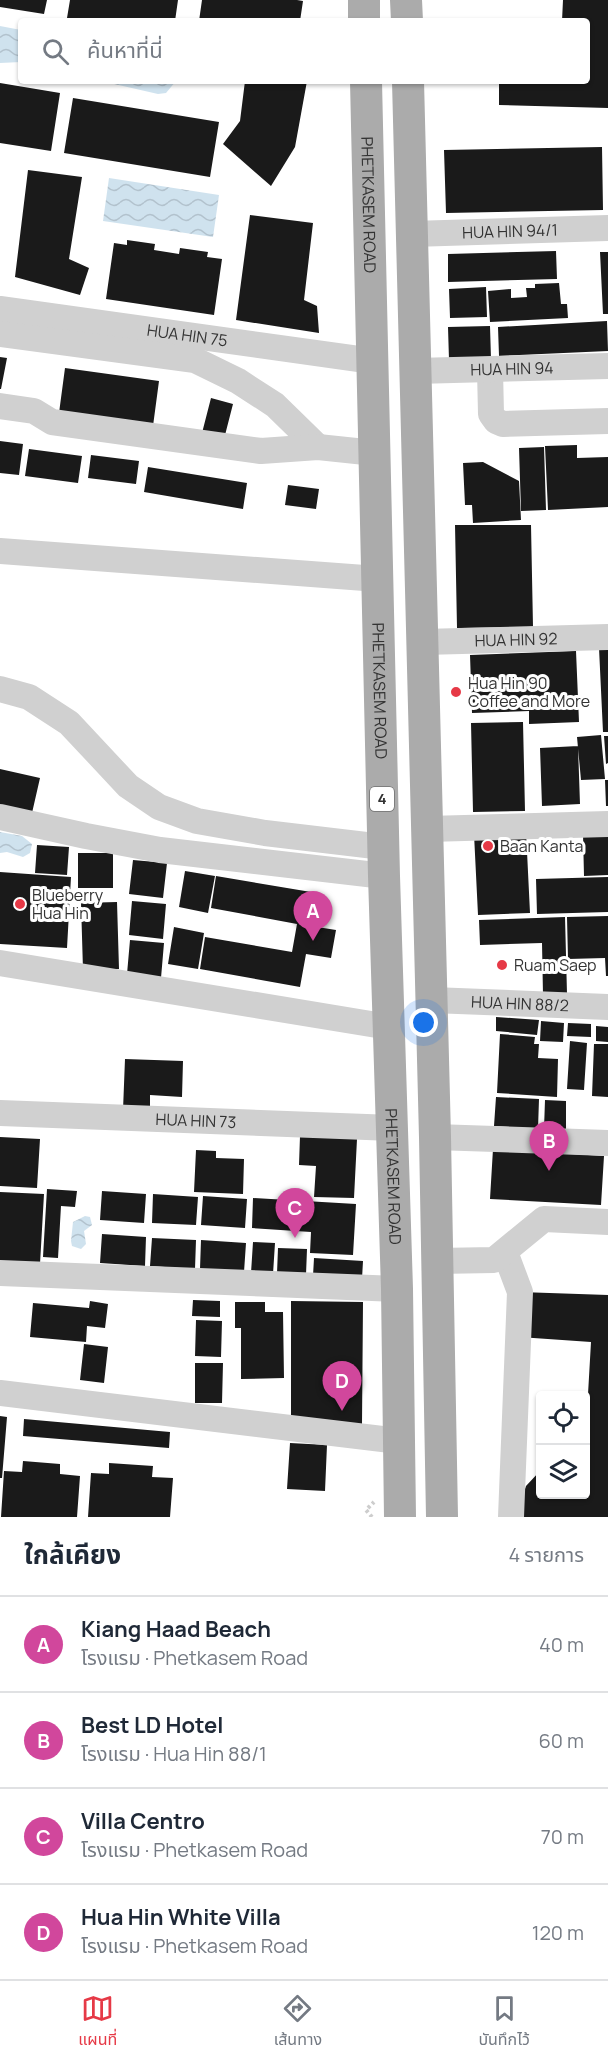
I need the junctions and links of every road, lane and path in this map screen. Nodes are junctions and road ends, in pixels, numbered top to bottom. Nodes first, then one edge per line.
1 (364, 0) edge
2 (406, 0) edge
3 (364, 18) edge
4 (407, 18) edge
5 (366, 84) edge
6 (408, 84) edge
7 (608, 228) edge
8 (412, 234) junction
9 (0, 309) edge
10 (0, 334) edge
11 (374, 361) junction
12 (608, 366) edge
13 (490, 370) junction
14 (416, 371) junction
15 (0, 406) edge
16 (608, 422) edge
17 (318, 447) junction
18 (375, 453) junction
19 (0, 551) edge
20 (378, 579) junction
21 (608, 637) edge
22 (423, 642) junction
23 (0, 689) edge
24 (0, 817) edge
25 (608, 824) edge
26 (428, 829) junction
27 (383, 862) junction
28 (0, 963) edge
29 (432, 1000) junction
30 (608, 1007) edge
31 (389, 1027) junction
32 (0, 1113) edge
33 (393, 1128) junction
34 (435, 1137) junction
35 (608, 1143) edge
36 (608, 1222) edge
37 (505, 1252) junction
38 (437, 1261) junction
39 (0, 1273) edge
40 (398, 1289) junction
41 (0, 1393) edge
42 (399, 1441) junction
43 (366, 1510) dead end
44 (372, 1517) edge
45 (400, 1517) edge
46 (442, 1517) edge
47 (511, 1517) edge

1 - 3 main road
2 - 4 main road
5 - 11 main road, PHETKASEM ROAD / 4
6 - 8 main road
7 - 8 street, HUA HIN 94/1
8 - 14 main road
9 - 11 street, HUA HIN 75
10 - 17 street
11 - 18 main road, PHETKASEM ROAD / 4
12 - 13 street, HUA HIN 94
13 - 14 street, HUA HIN 94
13 - 16 street
14 - 22 main road
15 - 17 street
17 - 18 street
18 - 20 main road, PHETKASEM ROAD / 4
19 - 20 street
20 - 27 main road, PHETKASEM ROAD / 4
21 - 22 street, HUA HIN 92
22 - 26 main road
23 - 27 street
24 - 27 street
25 - 26 street
26 - 29 main road
27 - 31 main road, PHETKASEM ROAD / 4
28 - 31 street
29 - 30 street, HUA HIN 88/2
29 - 34 main road
31 - 33 main road, PHETKASEM ROAD / 4
32 - 33 street, HUA HIN 73
33 - 40 main road, PHETKASEM ROAD / 4
34 - 35 street
34 - 38 main road
36 - 37 street
37 - 38 street
37 - 47 street
38 - 46 main road
39 - 40 street
40 - 42 main road, PHETKASEM ROAD / 4
41 - 42 street
42 - 45 main road, PHETKASEM ROAD / 4
43 - 44 path

